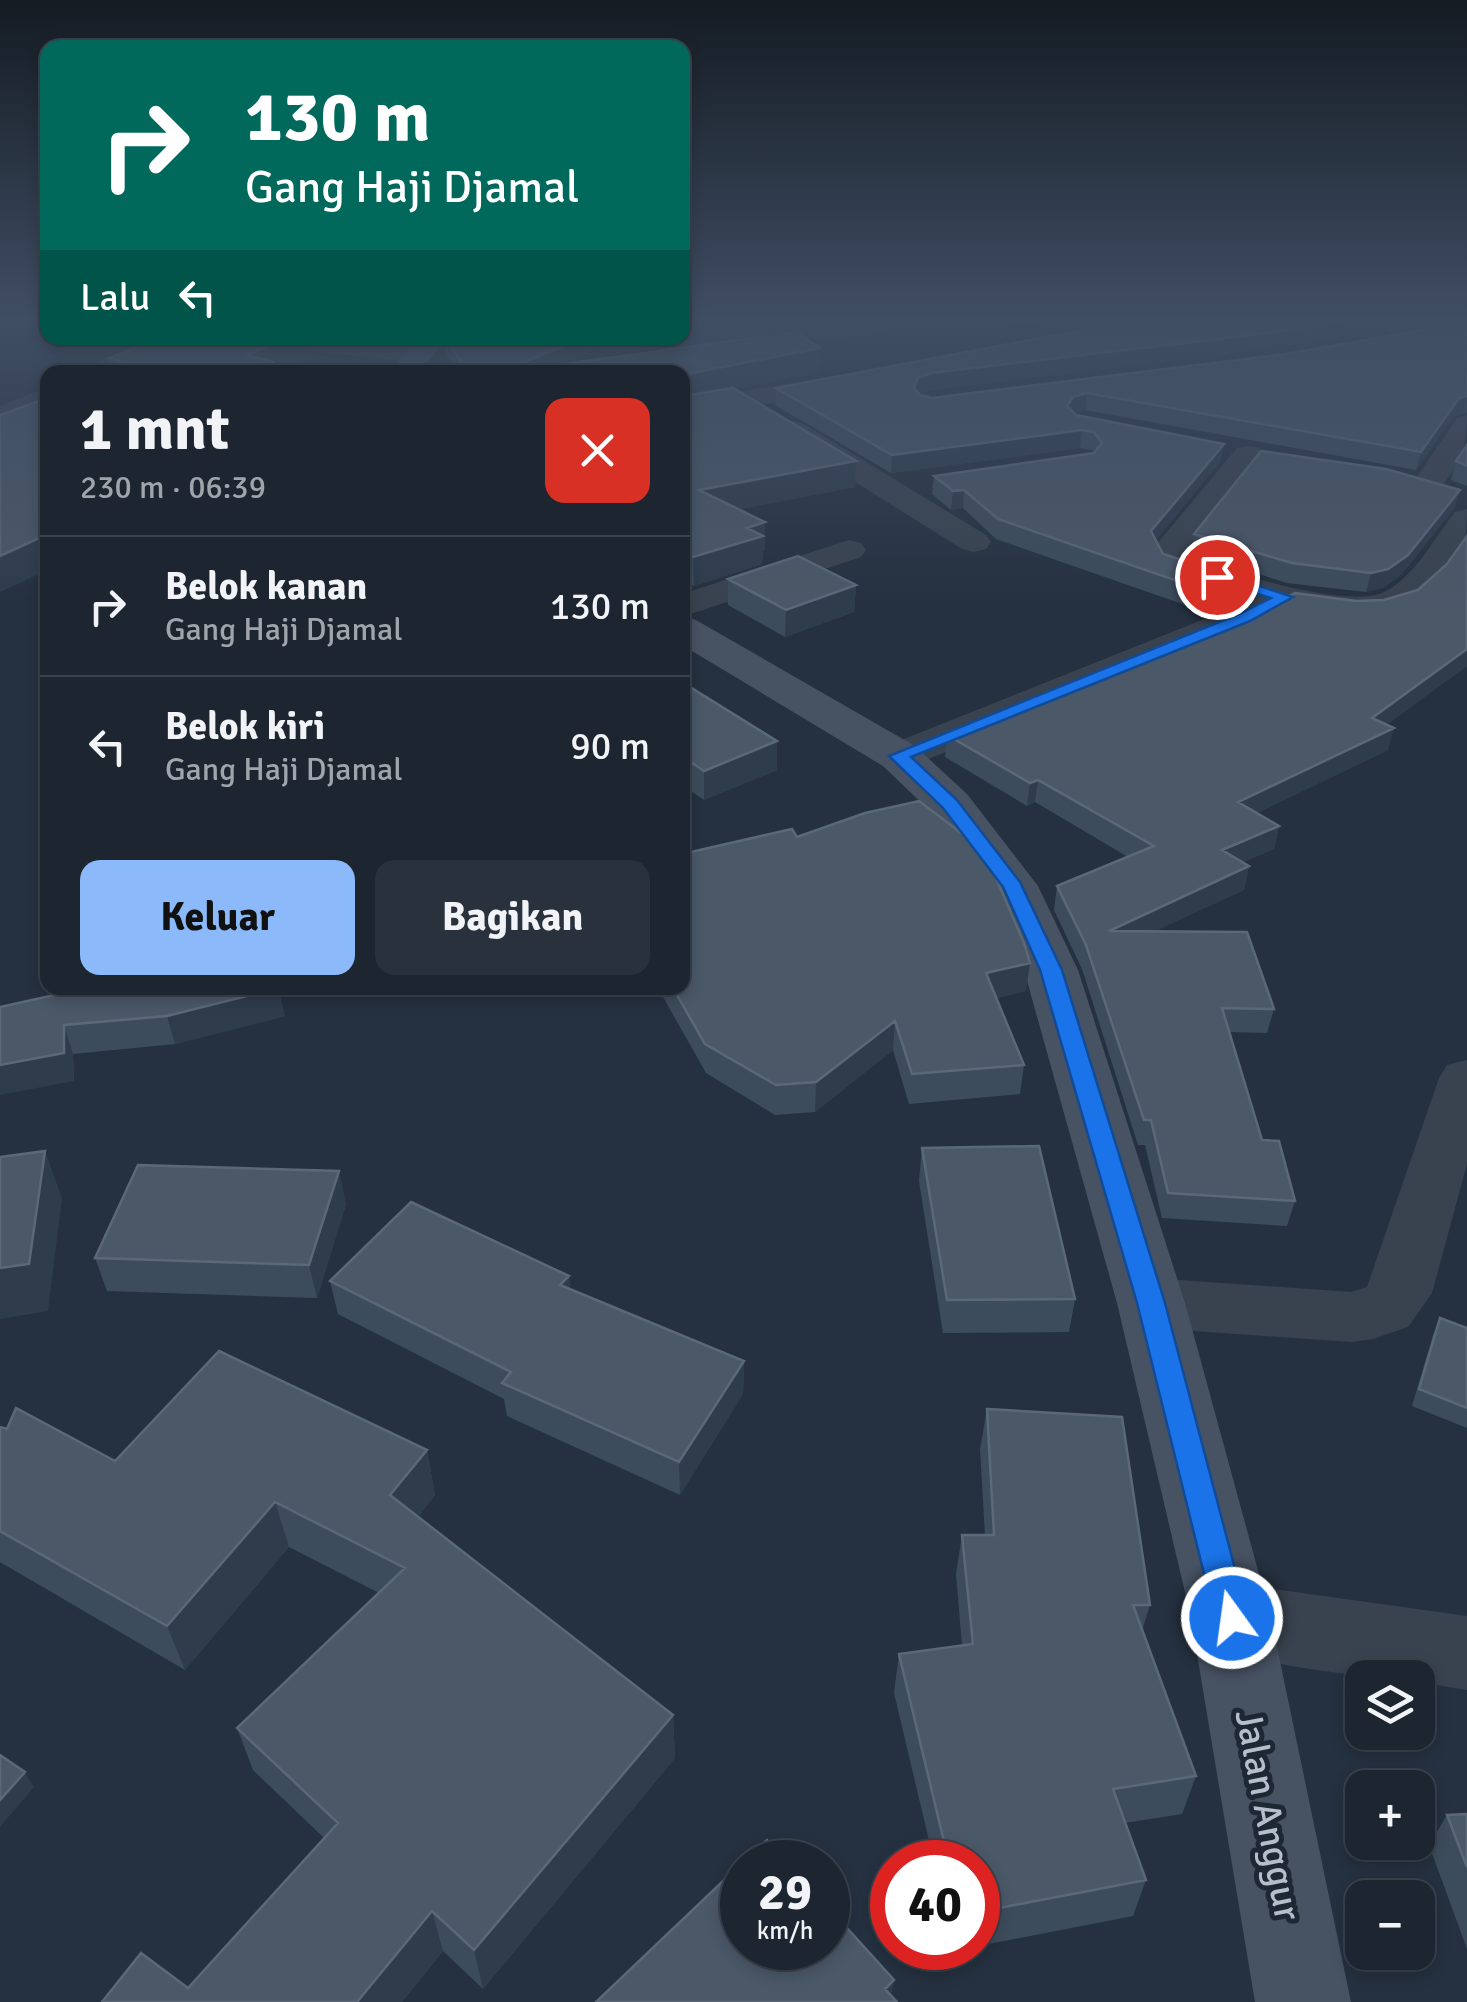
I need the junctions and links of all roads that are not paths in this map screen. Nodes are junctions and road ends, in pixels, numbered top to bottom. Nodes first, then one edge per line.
1 (763, 413) edge
2 (1467, 425) edge
3 (1211, 448) edge
4 (1248, 455) junction
5 (1285, 460) edge
6 (926, 482) dead end
7 (887, 487) junction
8 (1467, 498) edge
9 (1467, 518) edge
10 (974, 542) dead end
11 (849, 550) dead end
12 (1285, 597) junction
13 (690, 603) edge
14 (690, 634) edge
15 (914, 792) junction
16 (1467, 1078) edge
17 (1151, 1303) junction
18 (1232, 1618) junction
19 (1467, 1653) edge
20 (1303, 2002) edge

1 - 7 street
2 - 8 street
3 - 4 street
4 - 5 street
4 - 12 street
6 - 7 street
7 - 10 street
9 - 12 street
11 - 13 street
12 - 15 street
14 - 15 street, Jalan Anggur
15 - 17 street, Jalan Anggur
16 - 17 street
17 - 18 street, Jalan Anggur
18 - 19 street
18 - 20 street, Jalan Anggur

